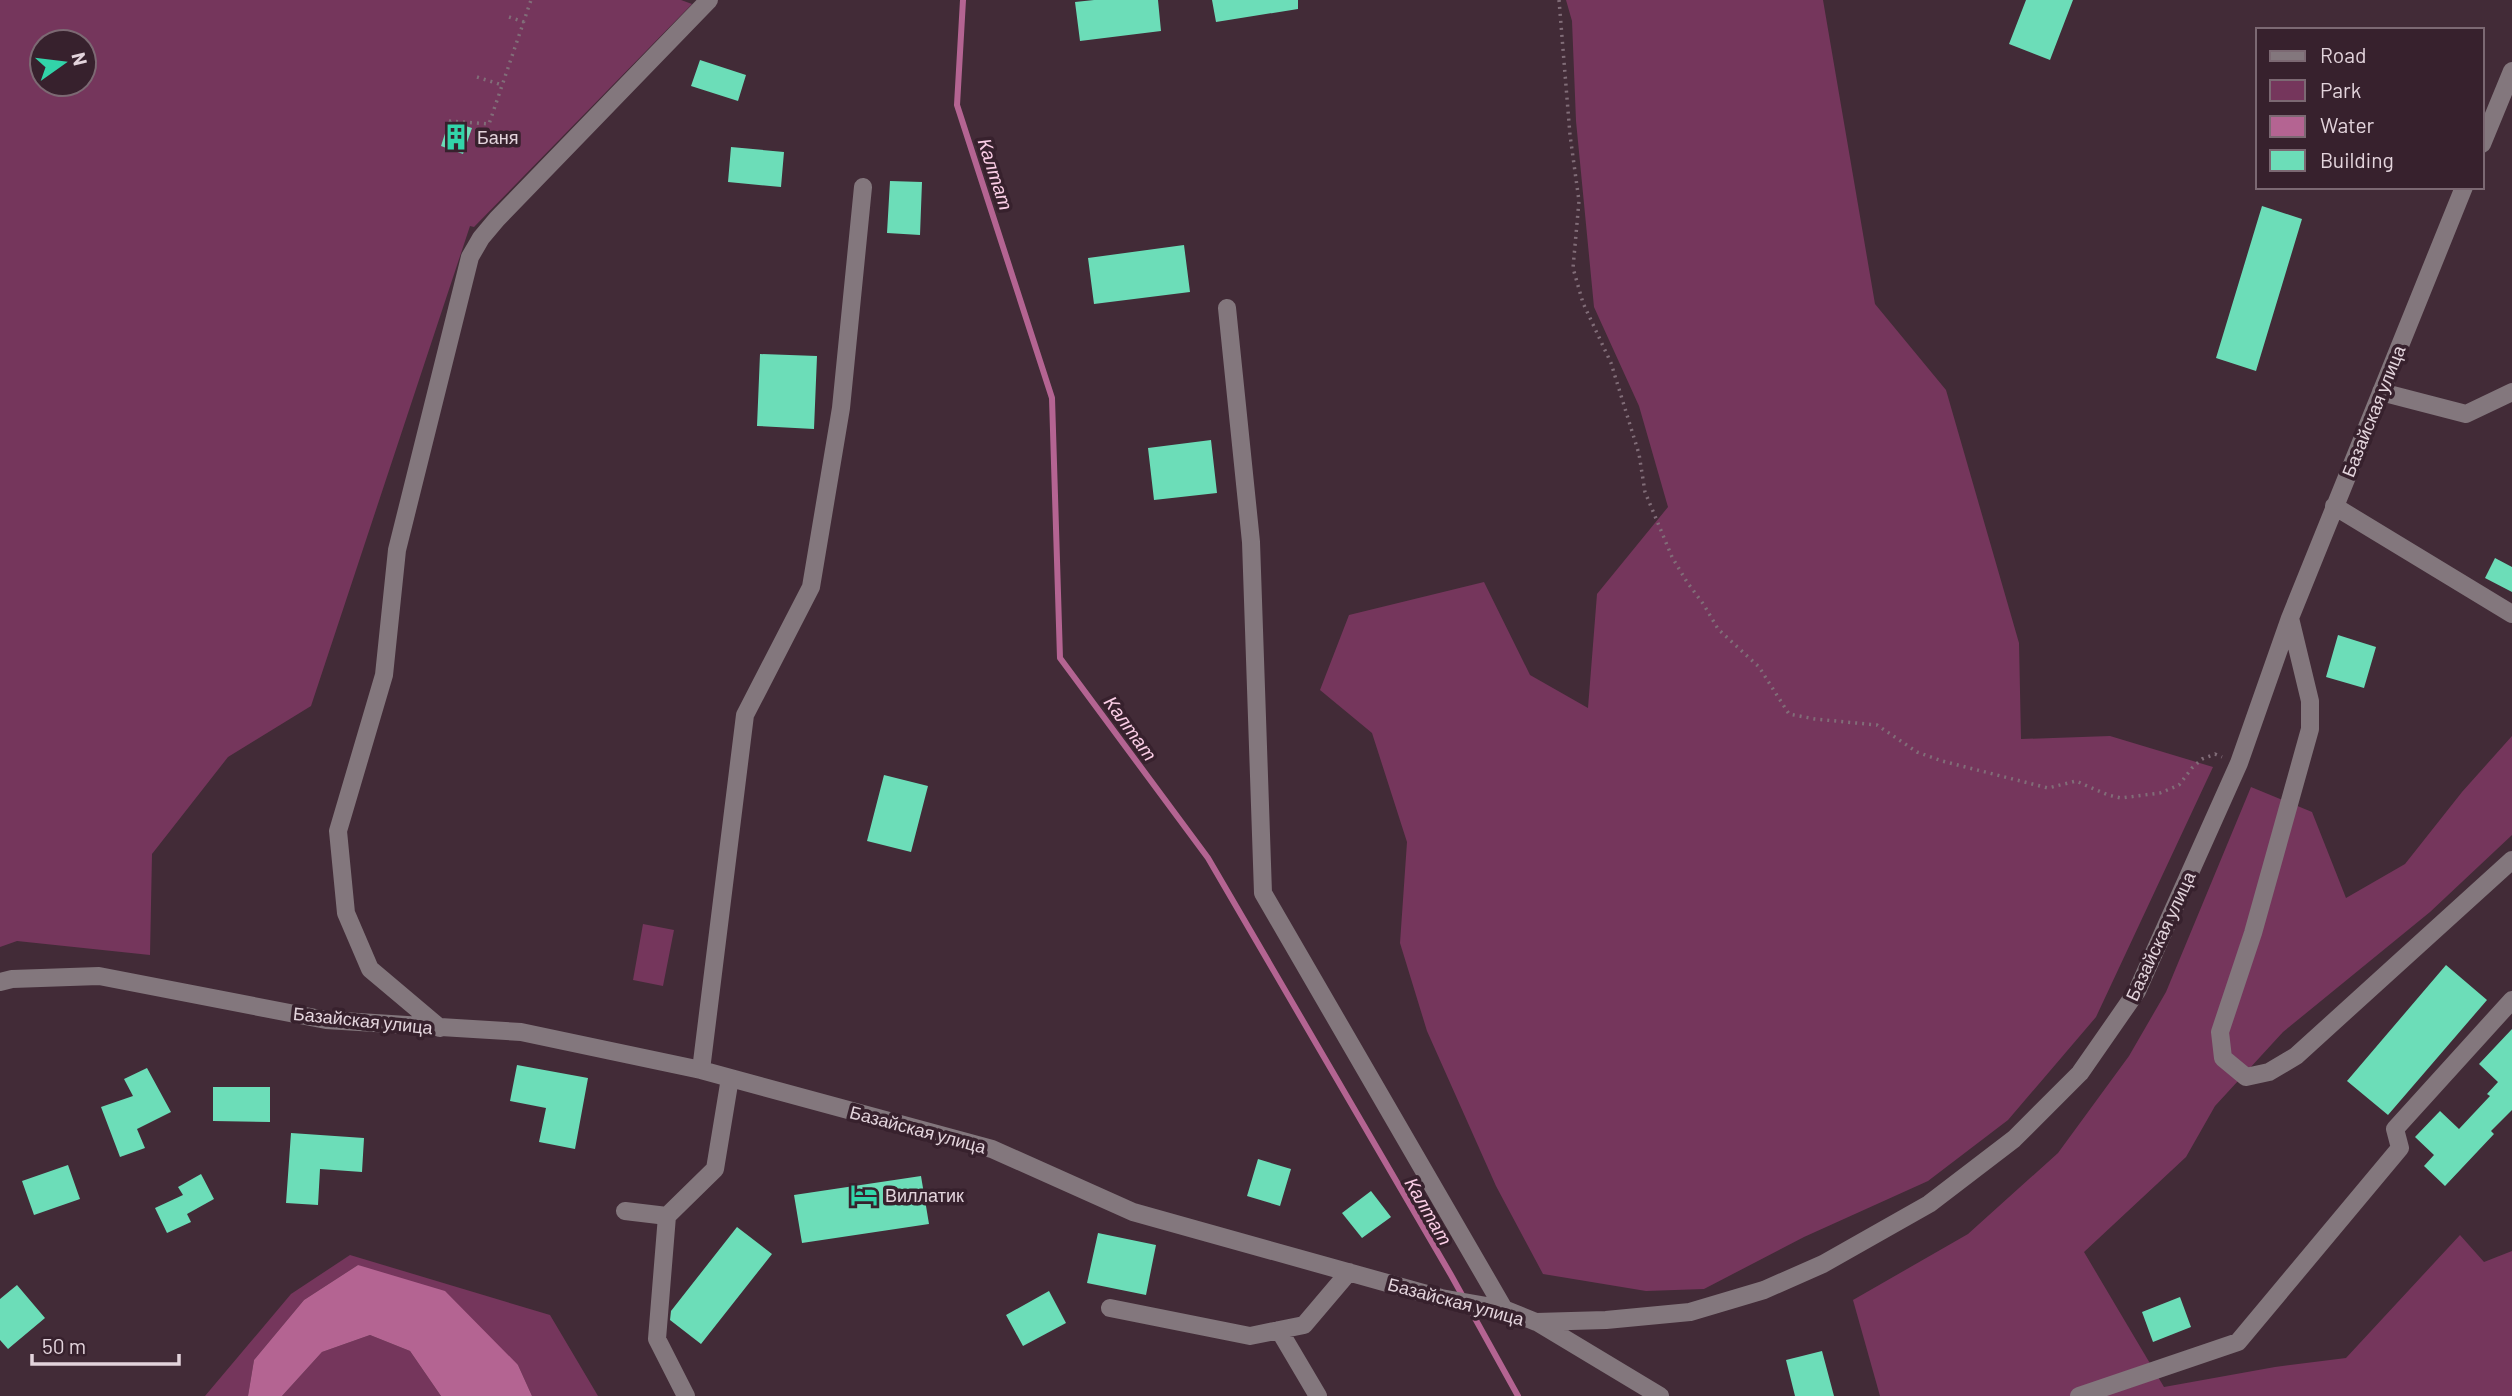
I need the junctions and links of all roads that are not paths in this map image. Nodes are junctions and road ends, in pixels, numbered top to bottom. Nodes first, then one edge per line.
1 (709, 0) edge
2 (2512, 71) edge
3 (2484, 139) edge
4 (863, 187) dead end
5 (2463, 189) edge
6 (1227, 308) dead end
7 (2381, 392) junction
8 (2512, 392) edge
9 (2334, 506) junction
10 (2512, 614) edge
11 (2290, 618) junction
12 (2512, 860) edge
13 (0, 982) edge
14 (2512, 1000) edge
15 (440, 1028) junction
16 (701, 1070) junction
17 (730, 1078) junction
18 (625, 1211) dead end
19 (667, 1216) junction
20 (1349, 1272) junction
21 (1110, 1308) dead end
22 (1498, 1309) junction
23 (1536, 1322) junction
24 (1279, 1330) junction
25 (686, 1396) edge
26 (1318, 1396) edge
27 (1660, 1396) edge
28 (2079, 1396) edge

1 - 15 street
2 - 3 street
4 - 16 street
5 - 7 street, Базайская улица
6 - 22 street
7 - 8 street
7 - 9 street, Базайская улица
9 - 10 street
9 - 11 street, Базайская улица
11 - 12 street
11 - 23 street, Базайская улица
13 - 15 street, Базайская улица
14 - 28 street
15 - 16 street, Базайская улица
16 - 17 street, Базайская улица
17 - 19 street
17 - 20 street, Базайская улица
18 - 19 street
19 - 25 street
20 - 22 street, Базайская улица
20 - 24 street
21 - 24 street
22 - 23 street, Базайская улица
23 - 27 street
24 - 26 street

